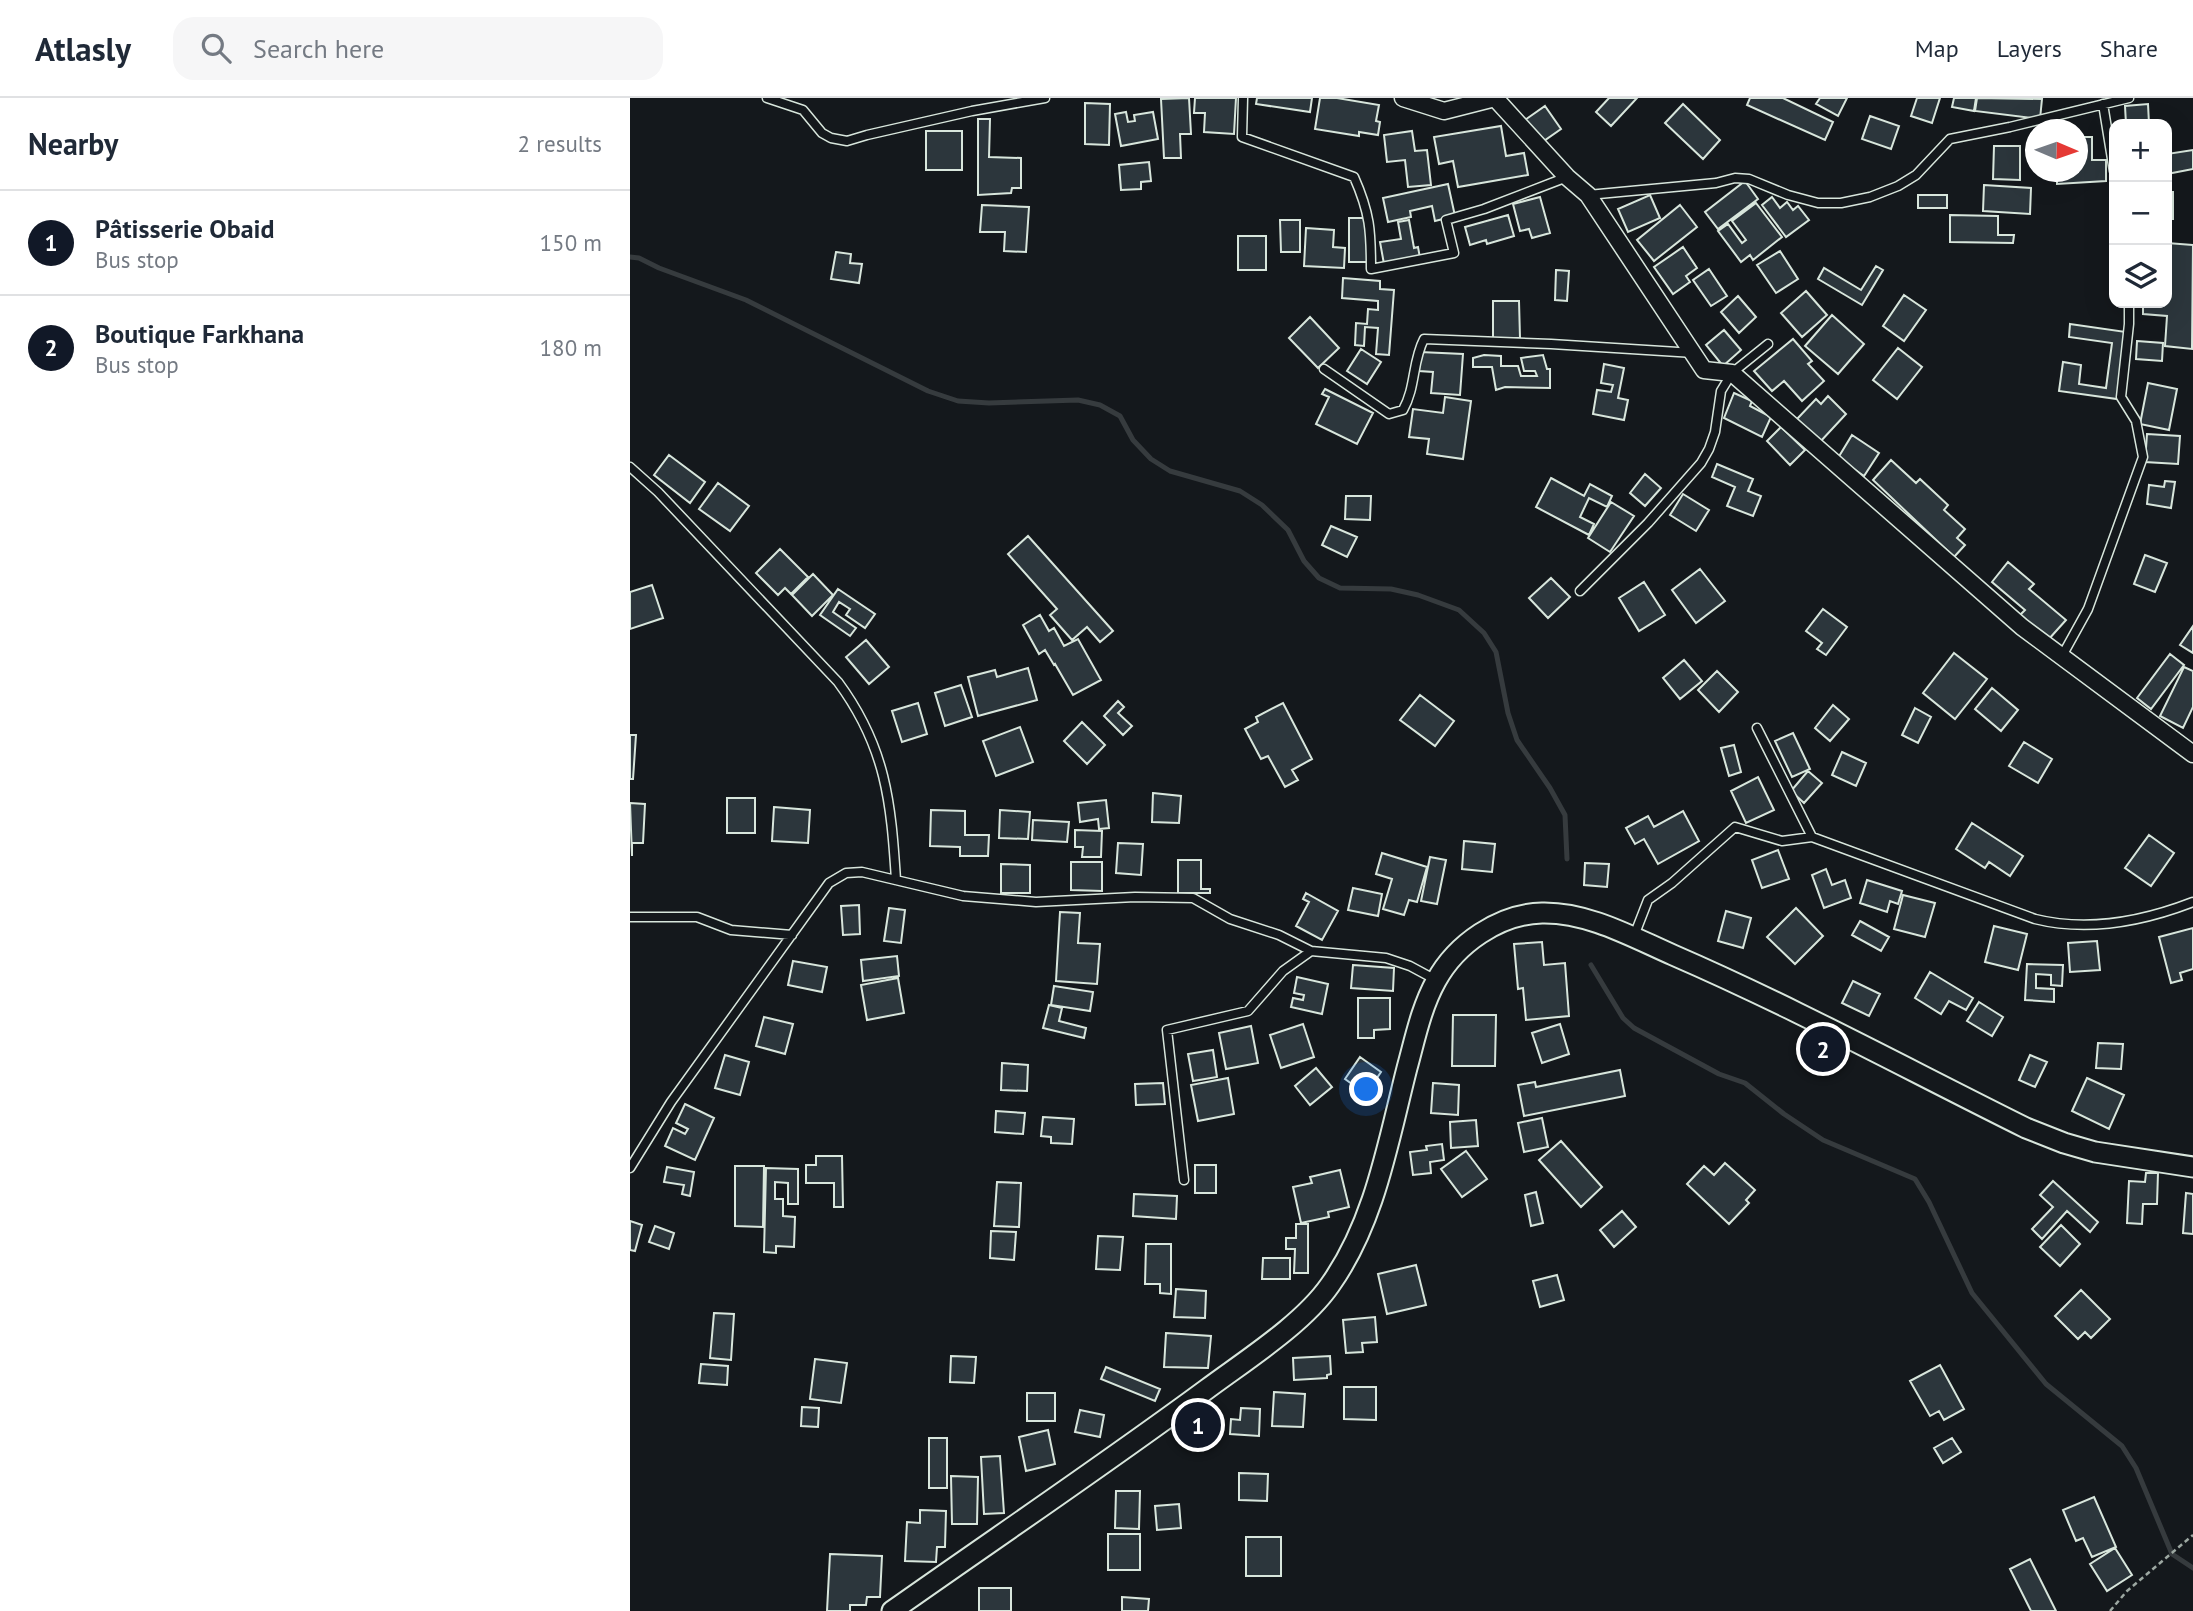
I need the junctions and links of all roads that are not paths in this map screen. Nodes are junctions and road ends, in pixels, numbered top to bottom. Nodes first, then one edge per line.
1 (767, 98) edge
2 (1045, 98) edge
3 (1244, 98) edge
4 (1403, 98) edge
5 (1495, 98) edge
6 (2129, 98) edge
7 (2103, 104) junction
8 (2109, 141) edge
9 (1567, 177) junction
10 (1588, 195) junction
11 (2129, 308) edge
12 (1768, 344) dead end
13 (1694, 353) junction
14 (1324, 369) dead end
15 (1732, 373) junction
16 (630, 467) edge
17 (1580, 591) dead end
18 (2062, 656) junction
19 (1757, 728) dead end
20 (2193, 754) edge
21 (1812, 837) junction
22 (896, 880) junction
23 (2193, 902) edge
24 (630, 917) edge
25 (792, 935) junction
26 (1634, 937) junction
27 (1311, 951) junction
28 (1436, 979) junction
29 (2193, 1167) edge
30 (630, 1168) edge
31 (1184, 1180) dead end
32 (892, 1611) edge

1 - 2 lane
3 - 9 lane
4 - 5 street
5 - 9 street
6 - 7 lane
7 - 8 lane
7 - 10 lane
9 - 10 street
10 - 13 street
11 - 18 lane
12 - 15 lane
13 - 14 lane
13 - 15 street
15 - 17 lane
15 - 18 street
16 - 22 lane
18 - 20 street
19 - 21 lane
21 - 23 lane
21 - 26 lane
22 - 25 lane
22 - 27 lane
24 - 25 lane
25 - 30 lane
26 - 28 street
26 - 29 street
27 - 28 lane
27 - 31 lane
28 - 32 street

